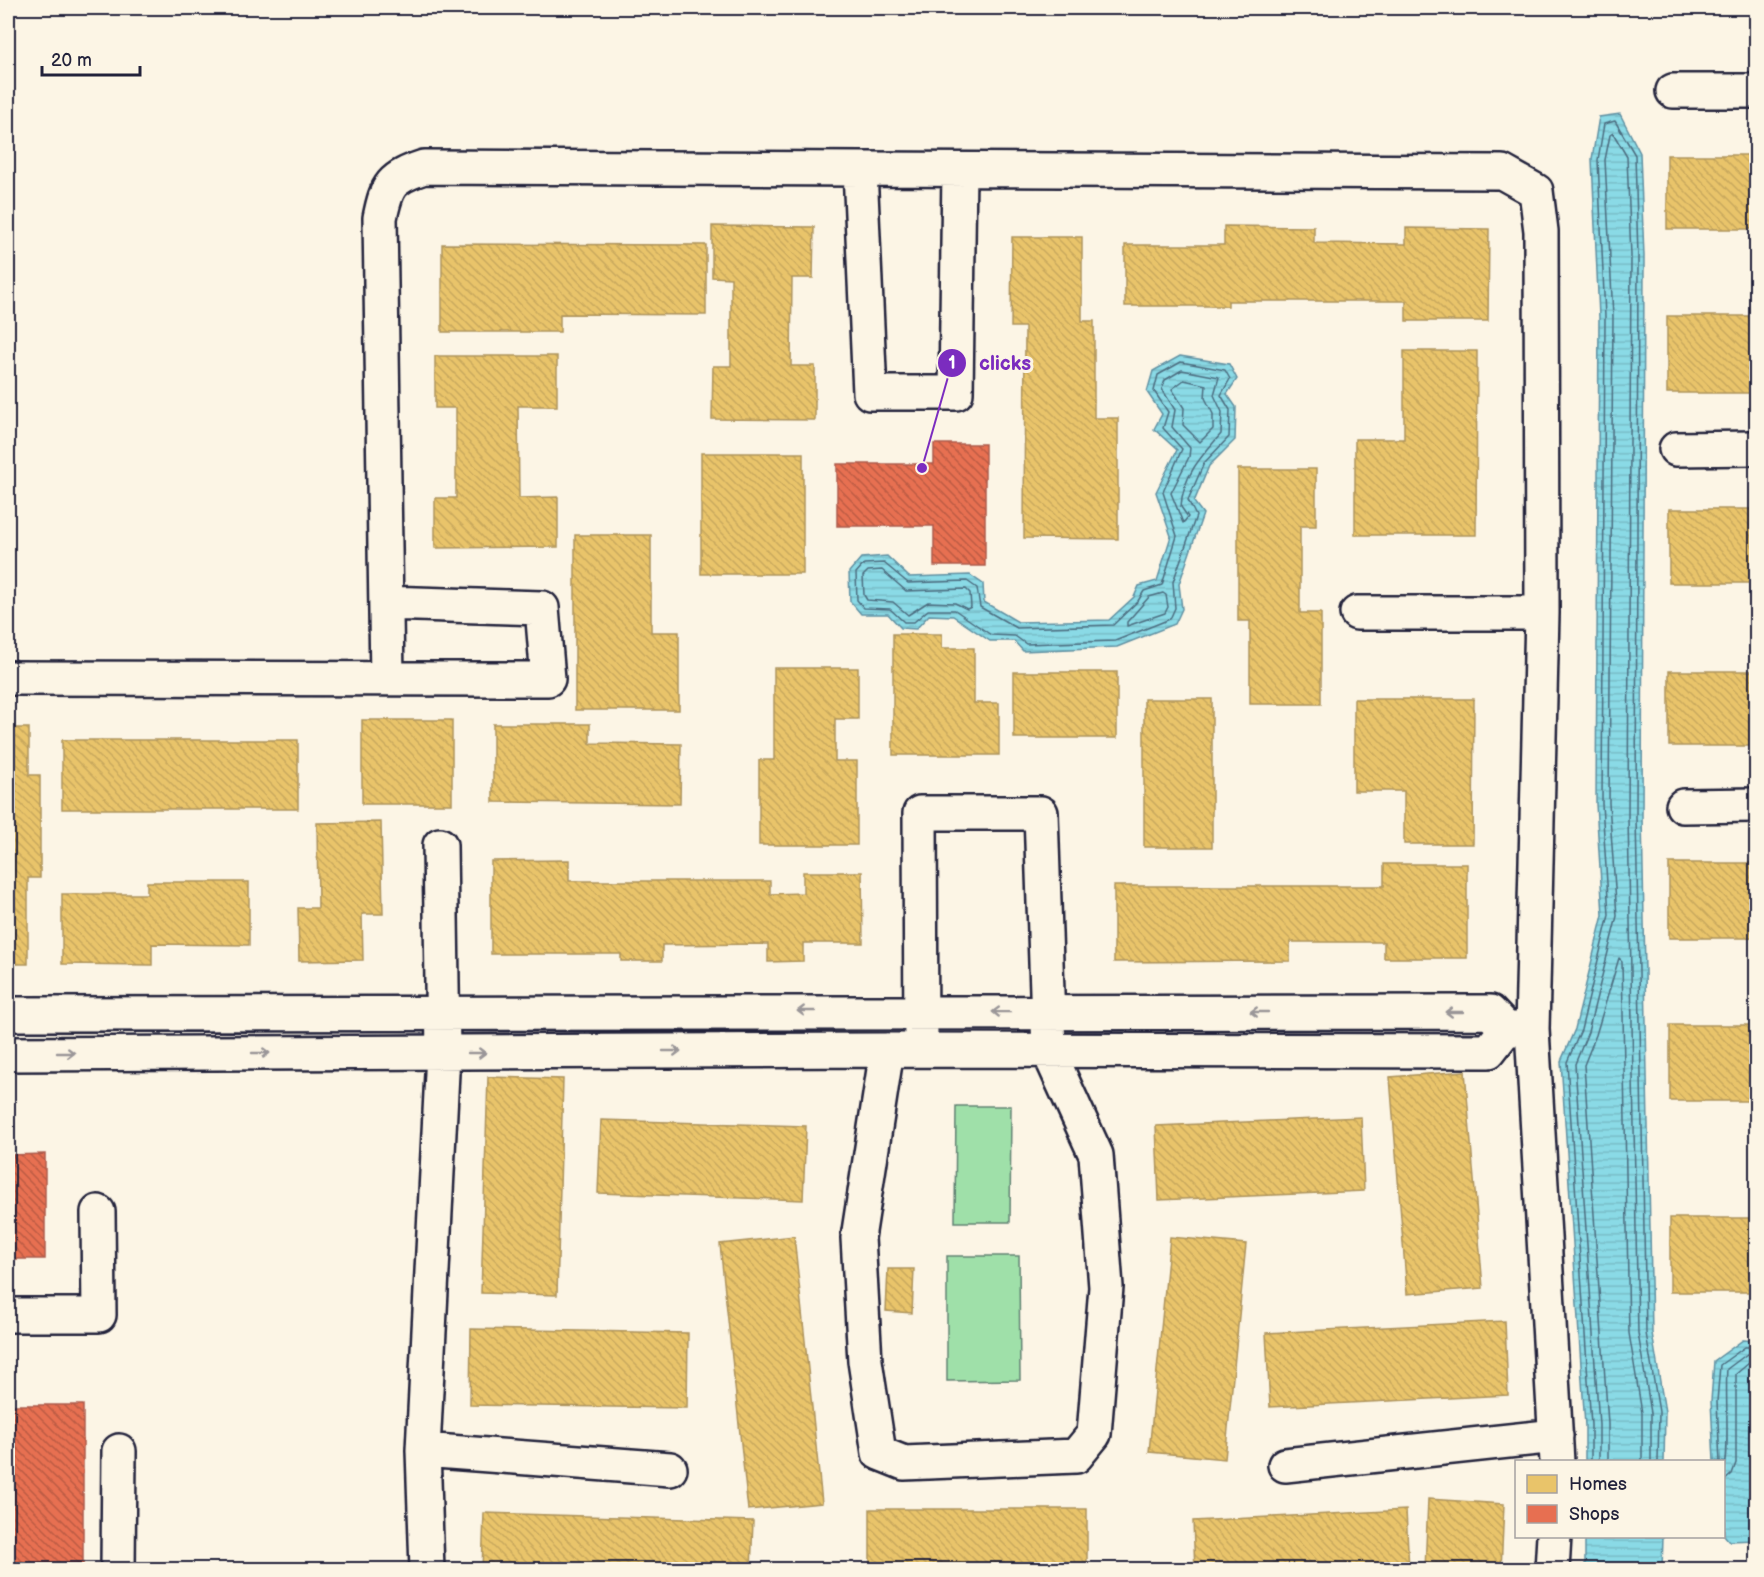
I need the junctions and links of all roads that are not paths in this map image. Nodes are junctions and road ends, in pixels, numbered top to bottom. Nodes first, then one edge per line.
1 (1673, 91) dead end
2 (1756, 92) edge
3 (860, 170) junction
4 (958, 170) junction
5 (1676, 448) dead end
6 (1756, 448) edge
7 (386, 603) junction
8 (1357, 613) dead end
9 (1542, 613) junction
10 (8, 678) edge
11 (387, 679) junction
12 (1756, 805) edge
13 (1683, 806) dead end
14 (440, 845) dead end
15 (921, 1011) junction
16 (442, 1012) junction
17 (1048, 1012) junction
18 (8, 1014) edge
19 (1519, 1029) junction
20 (887, 1050) junction
21 (921, 1050) junction
22 (1049, 1052) junction
23 (8, 1053) edge
24 (443, 1053) junction
25 (98, 1212) dead end
26 (8, 1315) edge
27 (1556, 1448) edge
28 (423, 1450) junction
29 (119, 1451) dead end
30 (1285, 1465) dead end
31 (670, 1469) dead end
32 (1554, 1538) edge
33 (118, 1569) edge
34 (427, 1569) edge
35 (1552, 1569) edge

1 - 2 lane
3 - 4 lane
3 - 4 lane
3 - 7 lane
4 - 9 lane
5 - 6 lane
7 - 11 lane
7 - 11 lane
8 - 9 lane
9 - 19 lane
10 - 11 lane
12 - 13 lane
14 - 16 lane
15 -> 16 lane
17 -> 15 lane
15 - 17 lane
15 - 21 lane
16 - 18 lane
16 - 24 lane
19 -> 17 lane
17 - 22 lane
19 - 22 lane
19 - 27 lane
20 - 21 lane
20 - 22 lane
24 -> 20 lane
21 - 22 lane
23 -> 24 lane
24 - 28 lane
25 - 26 lane
27 - 30 lane
28 - 31 lane
28 - 34 lane
29 - 33 lane
32 - 35 lane

